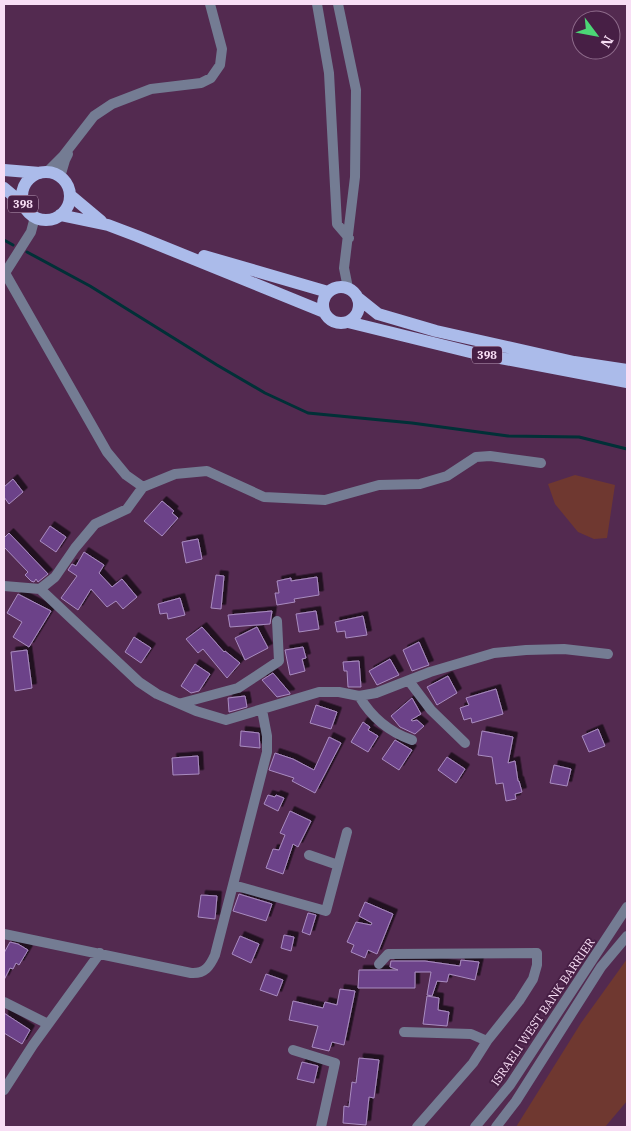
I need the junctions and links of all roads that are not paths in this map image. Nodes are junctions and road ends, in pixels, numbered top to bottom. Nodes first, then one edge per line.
1 (210, 4) edge
2 (317, 4) edge
3 (338, 4) edge
4 (112, 104) junction
5 (4, 170) edge
6 (44, 172) junction
7 (60, 177) junction
8 (4, 188) edge
9 (70, 195) junction
10 (23, 204) junction
11 (60, 215) junction
12 (34, 217) junction
13 (108, 225) junction
14 (137, 236) junction
15 (349, 238) junction
16 (4, 273) edge
17 (348, 288) junction
18 (328, 292) junction
19 (358, 298) junction
20 (324, 312) junction
21 (348, 322) junction
22 (475, 347) junction
23 (627, 370) edge
24 (627, 382) edge
25 (541, 463) dead end
26 (143, 487) junction
27 (4, 586) edge
28 (40, 589) junction
29 (277, 621) dead end
30 (608, 654) dead end
31 (409, 681) junction
32 (359, 696) junction
33 (182, 704) junction
34 (262, 710) junction
35 (412, 740) dead end
36 (465, 743) dead end
37 (347, 832) dead end
38 (309, 855) dead end
39 (338, 865) junction
40 (233, 885) junction
41 (627, 908) edge
42 (4, 934) edge
43 (627, 936) edge
44 (100, 953) junction
45 (379, 964) dead end
46 (4, 1002) edge
47 (48, 1024) junction
48 (404, 1032) dead end
49 (487, 1041) junction
50 (294, 1050) dead end
51 (4, 1090) edge
52 (321, 1127) edge
53 (417, 1127) edge
54 (475, 1127) edge
55 (496, 1127) edge

1 - 4 street
2 - 15 street
3 - 15 street
4 - 6 street
4 - 7 street
5 - 6 main road
6 - 7 main road
6 - 10 main road, 398
7 - 9 main road, 398
8 - 10 main road, 398
9 - 11 main road
9 - 13 main road, 398
10 - 12 main road, 398
11 - 12 main road, 398
11 - 13 main road, 398
12 - 16 street
13 - 14 main road, 398
14 - 18 main road, 398
14 - 20 main road, 398
15 - 17 street
16 - 26 street
17 - 18 main road, 398
17 - 19 main road, 398
18 - 20 main road
19 - 21 main road
19 - 22 main road, 398
20 - 21 main road, 398
21 - 22 main road, 398
22 - 23 main road, 398
22 - 24 main road, 398
25 - 26 street
26 - 28 street
27 - 28 street
28 - 33 street
29 - 33 street
30 - 31 street
31 - 32 street
31 - 36 street
32 - 34 street
32 - 35 street
33 - 34 street
34 - 40 street
37 - 39 street
38 - 39 street
39 - 40 street
40 - 44 street
41 - 54 street, ISRAELI WEST BANK BARRIER
42 - 44 street
43 - 55 street
44 - 47 street
45 - 49 street
46 - 47 street
47 - 51 street
48 - 49 street
49 - 53 street
50 - 52 street

